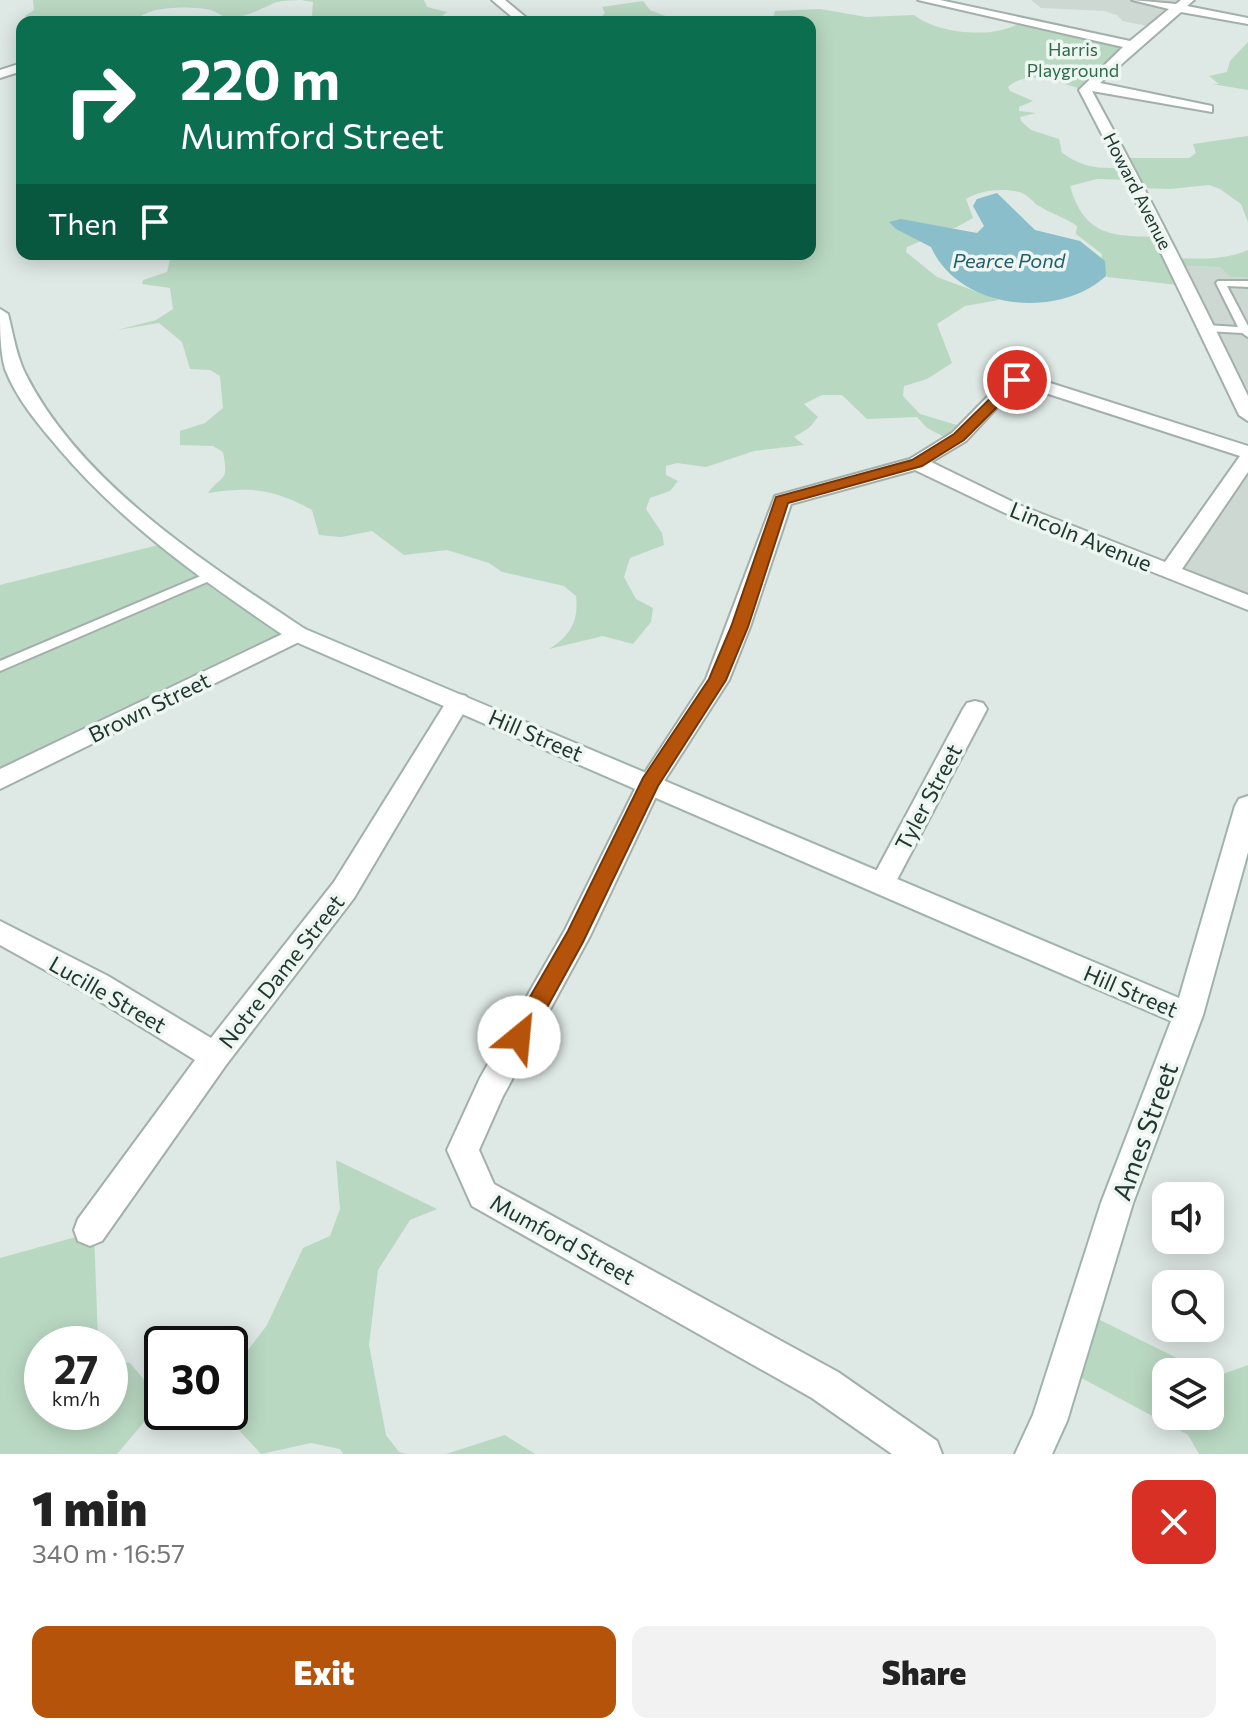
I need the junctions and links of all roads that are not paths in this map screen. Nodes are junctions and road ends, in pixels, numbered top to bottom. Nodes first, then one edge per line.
1 (498, 0) edge
2 (924, 0) edge
3 (1138, 0) edge
4 (1183, 4) edge
5 (518, 16) edge
6 (1248, 21) edge
7 (1132, 45) junction
8 (1091, 85) junction
9 (1207, 109) dead end
10 (1248, 284) edge
11 (0, 314) edge
12 (1206, 328) junction
13 (1247, 331) edge
14 (7, 370) edge
15 (1248, 415) edge
16 (1248, 455) edge
17 (917, 463) junction
18 (1169, 572) junction
19 (210, 576) junction
20 (1248, 603) edge
21 (297, 634) junction
22 (0, 666) edge
23 (458, 702) junction
24 (975, 709) dead end
25 (0, 780) edge
26 (650, 783) junction
27 (1248, 806) edge
28 (882, 884) junction
29 (0, 932) edge
30 (1188, 1015) junction
31 (215, 1056) junction
32 (90, 1230) dead end
33 (924, 1454) edge
34 (1033, 1454) edge

1 - 5 street
2 - 7 street
3 - 4 street
4 - 6 street
4 - 7 street
7 - 8 street
8 - 9 street
8 - 12 street, Howard Avenue
10 - 13 lane
11 - 14 street, Hill Street
12 - 13 lane
12 - 15 street, Howard Avenue
14 - 19 street, Hill Street
16 - 17 street, Mumford Street
16 - 18 street
17 - 18 street, Lincoln Avenue
17 - 26 street, Mumford Street
18 - 20 street, Lincoln Avenue
19 - 21 street, Hill Street
19 - 22 lane
21 - 23 street, Hill Street
21 - 25 street, Brown Street
23 - 26 street, Hill Street
23 - 31 street, Notre Dame Street
24 - 28 street, Tyler Street
26 - 28 street, Hill Street
26 - 33 street, Mumford Street
27 - 30 street, Ames Street
28 - 30 street, Hill Street
29 - 31 street, Lucille Street
30 - 34 street, Ames Street
31 - 32 street, Notre Dame Street

